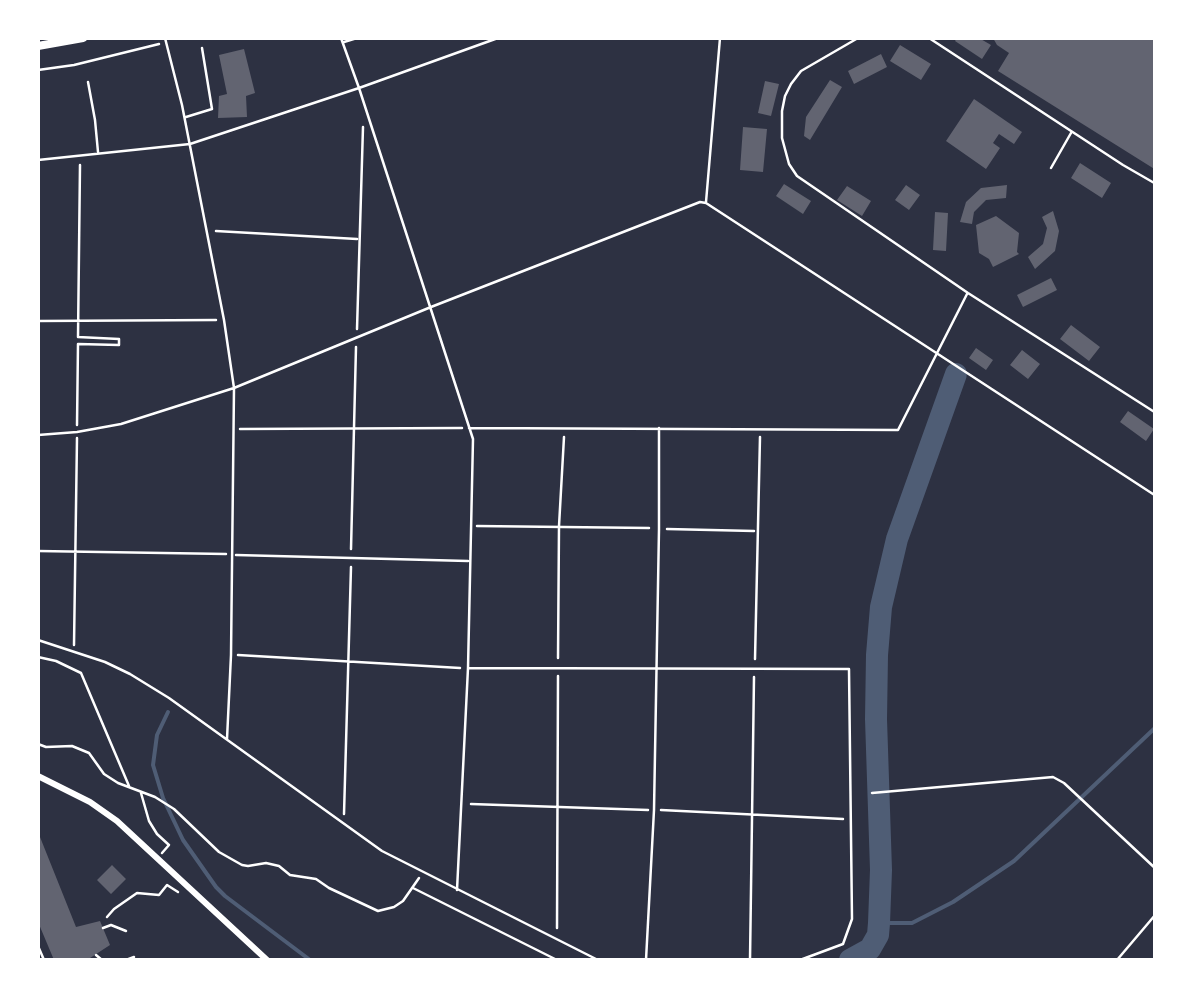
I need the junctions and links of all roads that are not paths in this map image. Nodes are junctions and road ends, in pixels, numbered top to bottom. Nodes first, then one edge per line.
1 (82, 38) edge
2 (357, 38) edge
3 (498, 38) edge
4 (720, 38) edge
5 (858, 38) edge
6 (929, 38) edge
7 (166, 40) edge
8 (342, 40) edge
9 (38, 46) edge
10 (202, 48) dead end
11 (88, 82) dead end
12 (360, 88) junction
13 (184, 117) junction
14 (1072, 132) junction
15 (190, 144) junction
16 (98, 154) junction
17 (38, 160) edge
18 (1051, 168) dead end
19 (1156, 184) edge
20 (706, 203) junction
21 (968, 293) junction
22 (431, 307) junction
23 (936, 353) junction
24 (234, 388) junction
25 (1156, 413) edge
26 (470, 428) junction
27 (659, 428) junction
28 (38, 436) edge
29 (1156, 496) edge
30 (233, 554) junction
31 (470, 561) junction
32 (38, 640) edge
33 (468, 668) junction
34 (657, 670) junction
35 (227, 738) junction
36 (38, 776) edge
37 (872, 793) dead end
38 (1156, 869) edge
39 (457, 890) junction
40 (1156, 914) edge
41 (102, 928) dead end
42 (126, 931) dead end
43 (38, 946) edge
44 (96, 955) dead end
45 (134, 956) dead end
46 (44, 960) edge
47 (102, 960) edge
48 (126, 960) edge
49 (268, 960) edge
50 (598, 960) edge
51 (646, 960) edge
52 (800, 960) edge
53 (1117, 960) edge

1 - 9 main road
2 - 8 lane
3 - 12 lane
4 - 20 lane
5 - 21 lane
6 - 14 lane
7 - 13 lane
8 - 12 lane
10 - 13 lane
11 - 16 lane
12 - 15 lane
12 - 22 lane
13 - 15 lane
14 - 18 lane
14 - 19 lane
15 - 16 lane
15 - 24 lane
16 - 17 lane
20 - 22 lane
20 - 23 lane
21 - 23 lane
21 - 25 lane
22 - 24 lane
22 - 26 lane
23 - 27 lane
23 - 29 lane
24 - 28 lane
24 - 30 lane
26 - 27 lane
26 - 31 lane
27 - 34 lane
30 - 31 lane
30 - 35 lane
31 - 33 lane
32 - 35 lane
33 - 34 lane
33 - 39 lane
34 - 51 lane
34 - 52 lane
35 - 39 lane
36 - 49 street
37 - 38 lane
39 - 50 lane
40 - 53 lane
41 - 42 lane
43 - 46 lane
44 - 47 lane
45 - 48 lane

